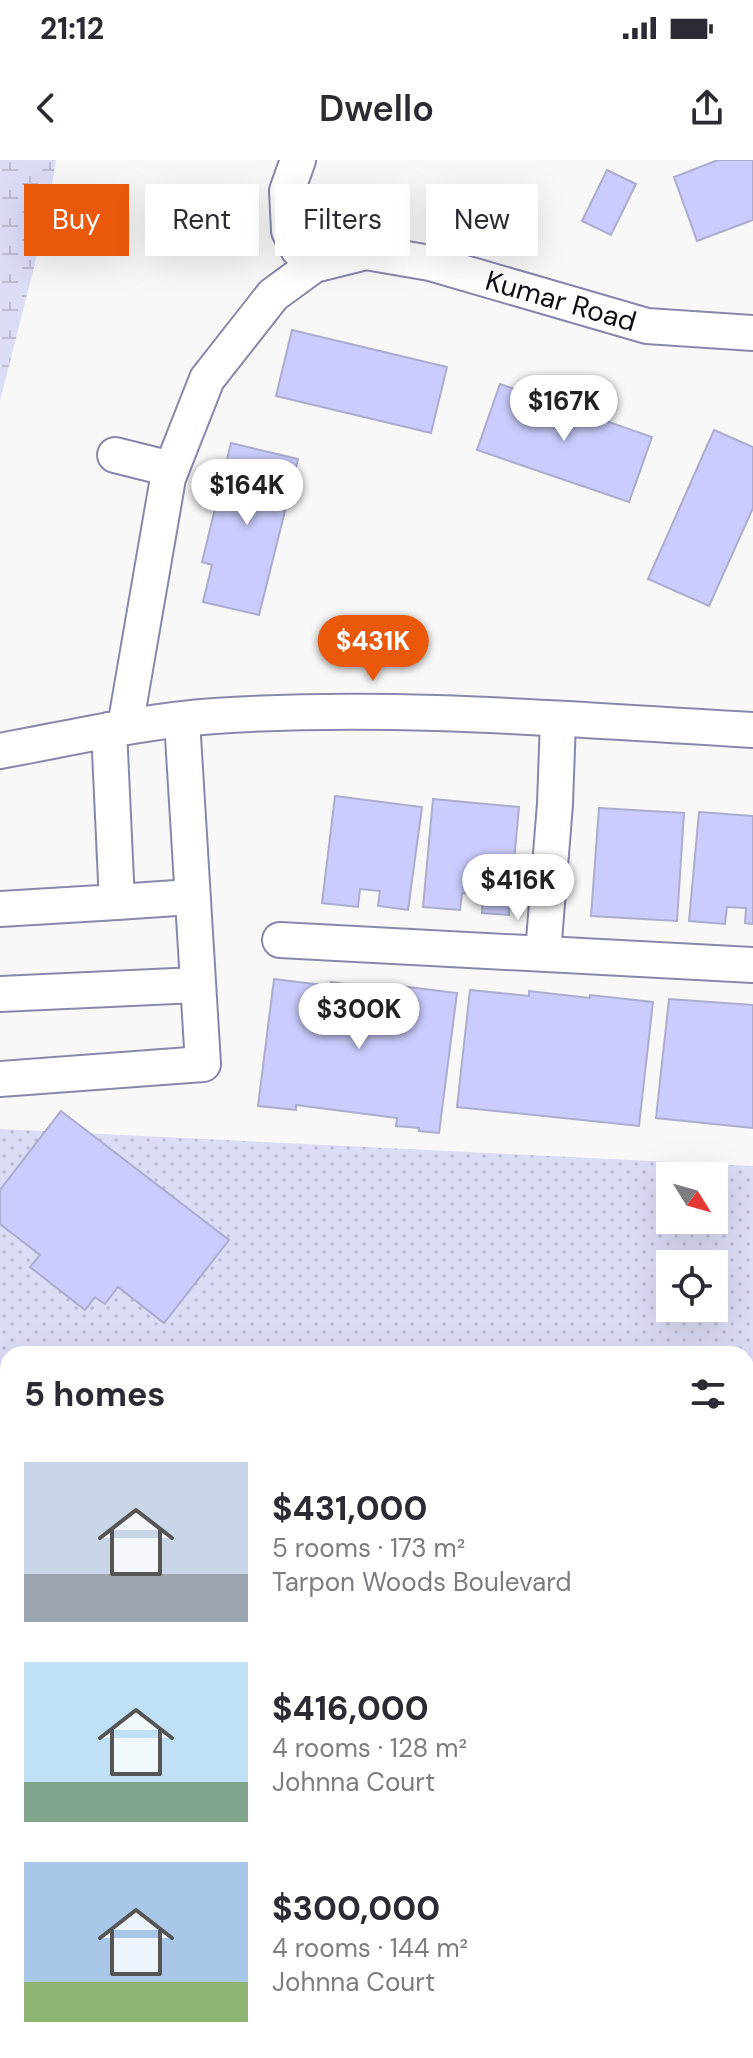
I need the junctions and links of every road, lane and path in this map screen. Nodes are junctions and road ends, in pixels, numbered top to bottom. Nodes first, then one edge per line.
1 (298, 160) edge
2 (314, 265) junction
3 (753, 333) edge
4 (115, 455) dead end
5 (171, 469) junction
6 (182, 720) junction
7 (558, 720) junction
8 (117, 729) junction
9 (753, 730) edge
10 (0, 751) edge
11 (191, 897) junction
12 (117, 902) junction
13 (0, 909) edge
14 (280, 940) dead end
15 (543, 953) junction
16 (753, 965) edge
17 (197, 985) junction
18 (0, 994) edge
19 (0, 1079) edge

1 - 2 street
2 - 3 street, Kumar Road
2 - 5 street, Kumar Road
4 - 5 street
5 - 8 street, Kumar Road
6 - 7 street
6 - 8 street
6 - 11 street
7 - 9 street
7 - 15 street
8 - 10 street
8 - 12 street, Kumar Road
11 - 12 street
11 - 17 street
12 - 13 street
14 - 15 street
15 - 16 street
17 - 18 street
17 - 19 street

